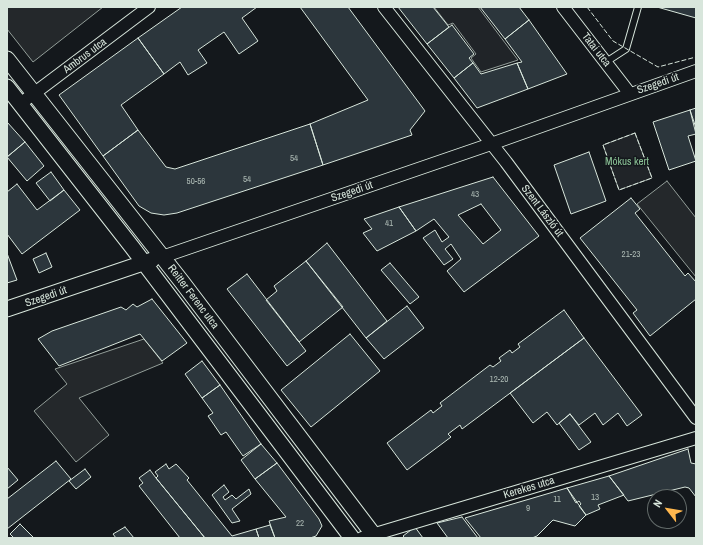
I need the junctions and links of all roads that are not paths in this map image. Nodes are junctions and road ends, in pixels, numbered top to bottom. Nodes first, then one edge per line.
1 (149, 7) edge
2 (384, 7) edge
3 (563, 7) edge
4 (638, 7) edge
5 (7, 59) edge
6 (606, 62) junction
7 (696, 71) edge
8 (7, 87) edge
9 (34, 94) junction
10 (630, 94) junction
11 (20, 104) junction
12 (491, 144) junction
13 (162, 257) junction
14 (144, 263) junction
15 (7, 310) edge
16 (284, 417) junction
17 (696, 418) edge
18 (269, 428) junction
19 (696, 438) edge
20 (370, 537) edge
21 (352, 538) edge

1 - 9 street, Ambrus utca
2 - 12 street, Szent László út
3 - 6 street, Tatai utca
4 - 6 lane
5 - 9 street, Reitter Ferenc utca
6 - 10 street, Tatai utca
7 - 10 street, Szegedi út
8 - 11 street, Reitter Ferenc utca
9 - 11 street, Ambrus utca
9 - 13 street, Reitter Ferenc utca
10 - 12 street, Szegedi út
11 - 14 street, Reitter Ferenc utca
12 - 13 street, Szegedi út
12 - 17 street, Szent László út
13 - 14 street, Szegedi út
13 - 16 street, Reitter Ferenc utca
14 - 15 street, Szegedi út
14 - 18 street, Reitter Ferenc utca
16 - 18 street
16 - 20 street, Reitter Ferenc utca
18 - 21 street, Reitter Ferenc utca
19 - 20 street, Kerekes utca

